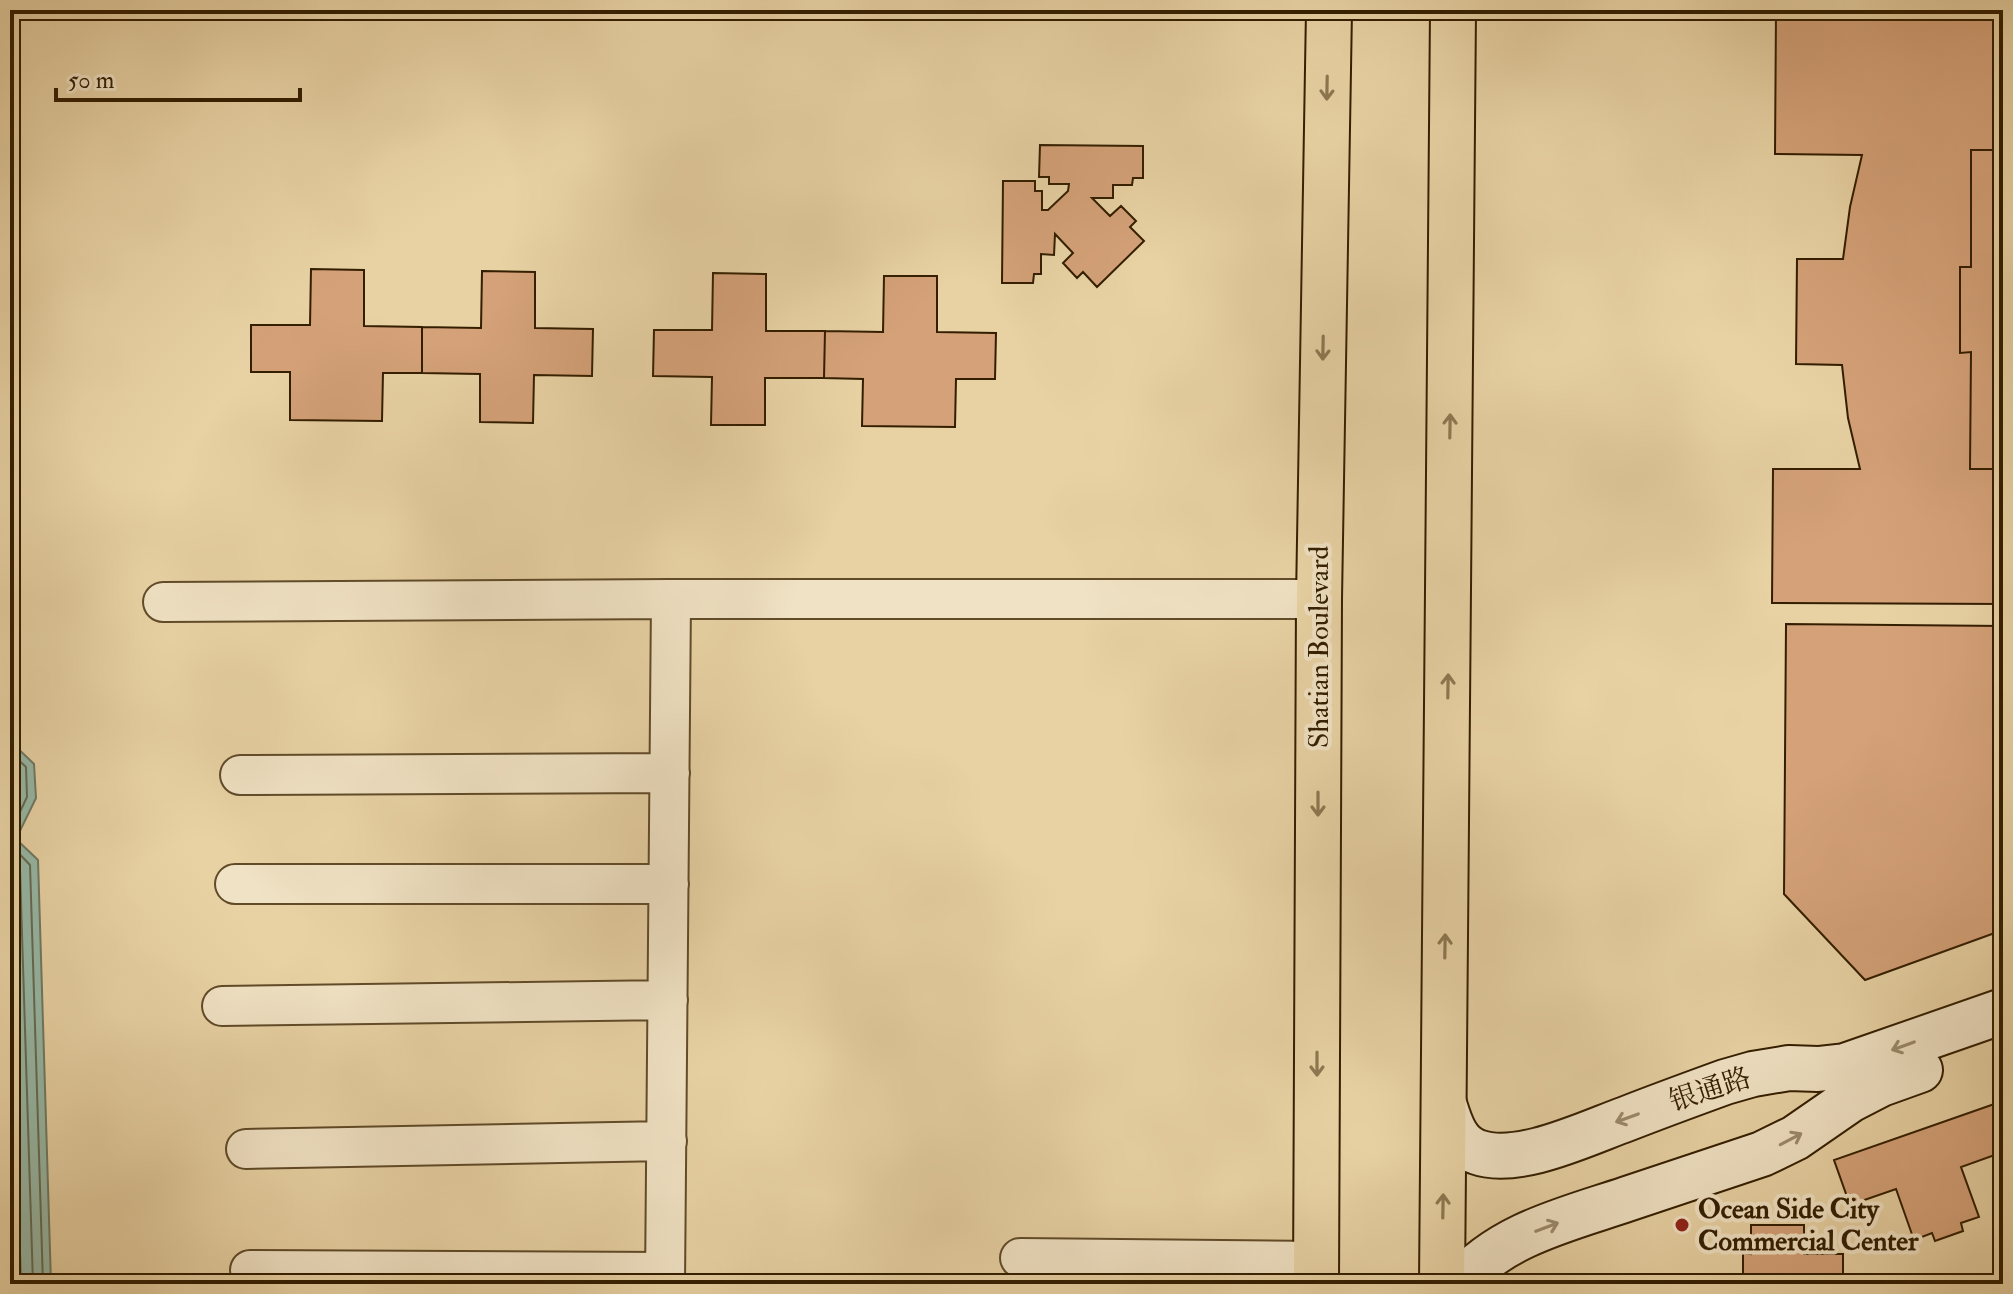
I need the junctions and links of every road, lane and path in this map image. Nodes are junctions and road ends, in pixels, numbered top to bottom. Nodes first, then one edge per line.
1 (1329, 10) edge
2 (1453, 10) edge
3 (671, 599) junction
4 (1319, 599) junction
5 (163, 602) dead end
6 (670, 773) junction
7 (240, 775) dead end
8 (235, 884) dead end
9 (669, 884) junction
10 (668, 1000) junction
11 (222, 1006) dead end
12 (2003, 1011) edge
13 (2003, 1040) edge
14 (1444, 1104) junction
15 (667, 1141) junction
16 (246, 1149) dead end
17 (1020, 1258) dead end
18 (250, 1270) dead end
19 (1316, 1273) edge
20 (665, 1278) edge
21 (1442, 1284) edge
22 (1459, 1284) edge

1 -> 4 main road, Shatian Boulevard
14 -> 2 main road
3 - 4 street
3 - 5 street
3 - 6 street
4 -> 19 main road, Shatian Boulevard
6 - 7 street
6 - 9 street
8 - 9 street
9 - 10 street
10 - 11 street
10 - 15 street
12 -> 14 street, 银通路
22 -> 13 street
21 -> 14 main road
15 - 16 street
15 - 20 street
17 - 19 street
18 - 20 street

